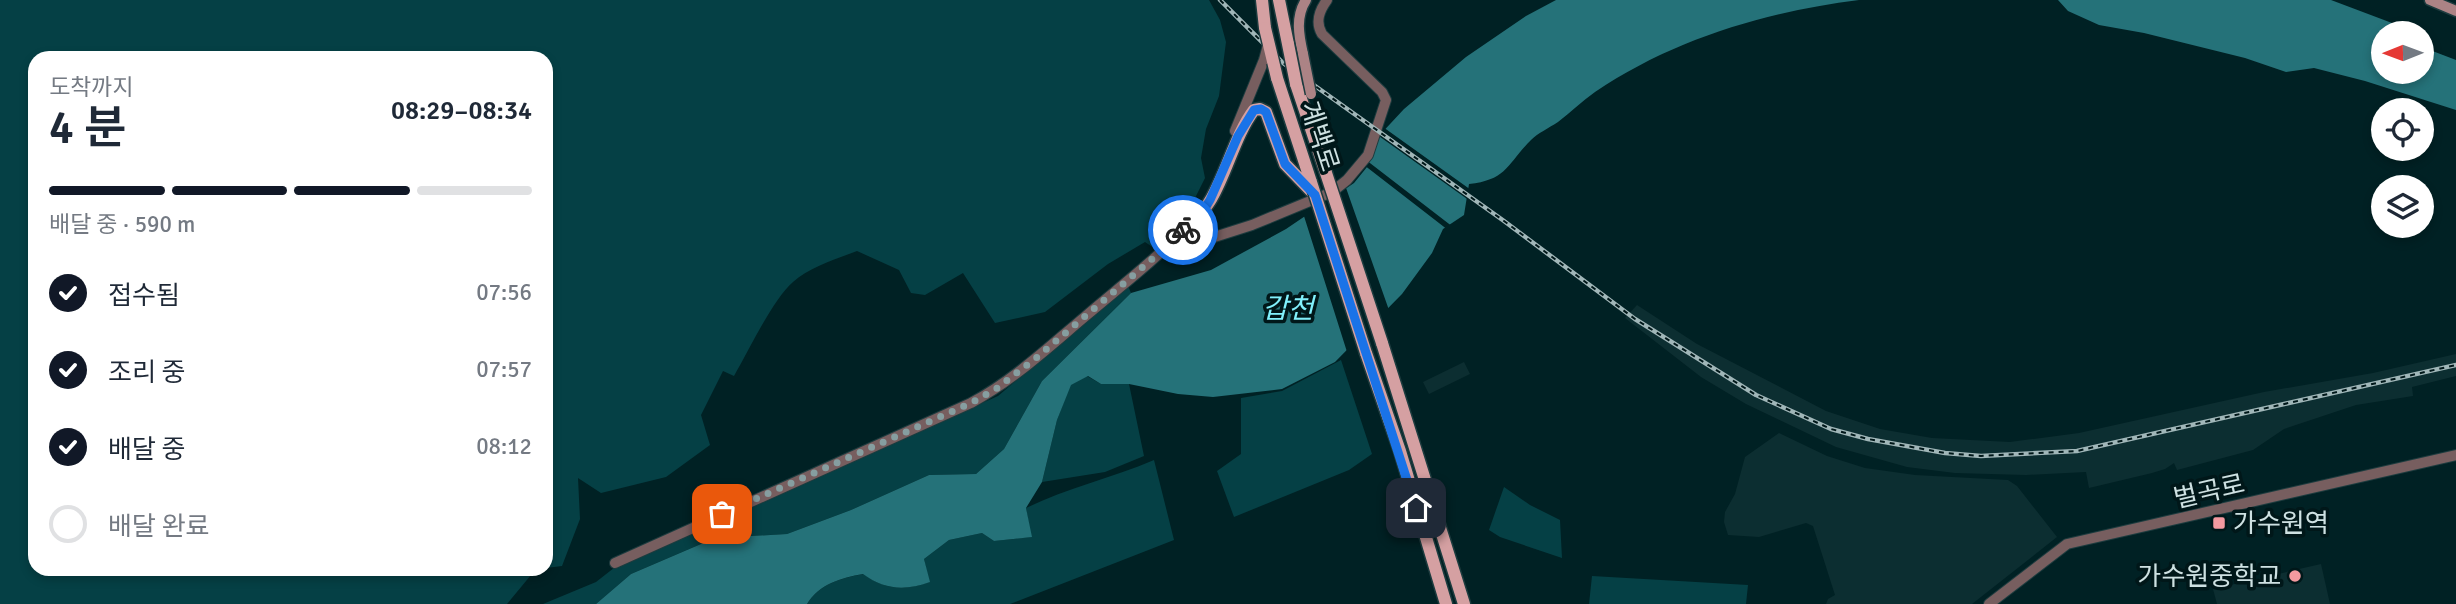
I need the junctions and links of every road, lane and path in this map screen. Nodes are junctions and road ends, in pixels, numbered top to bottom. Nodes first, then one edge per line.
1 (1262, 0) edge
2 (1279, 0) edge
3 (1306, 0) edge
4 (1327, 0) edge
5 (2430, 0) edge
6 (2456, 10) edge
7 (1268, 45) junction
8 (1305, 111) junction
9 (1308, 184) junction
10 (1185, 228) junction
11 (1164, 249) junction
12 (2456, 455) edge
13 (615, 563) dead end
14 (1446, 604) edge
15 (1464, 604) edge
16 (1989, 604) edge

1 - 7 main road, 계백로, bridge
2 - 8 main road, 계백로, bridge
3 - 8 main road, bridge
4 - 11 street
5 - 6 main road
7 - 9 main road, 계백로, bridge
7 - 10 street, bridge
8 - 15 main road, 계백로, bridge
9 - 10 main road
9 - 14 main road, 계백로, bridge
10 - 11 street
11 - 13 street
12 - 16 street, 벌곡로

